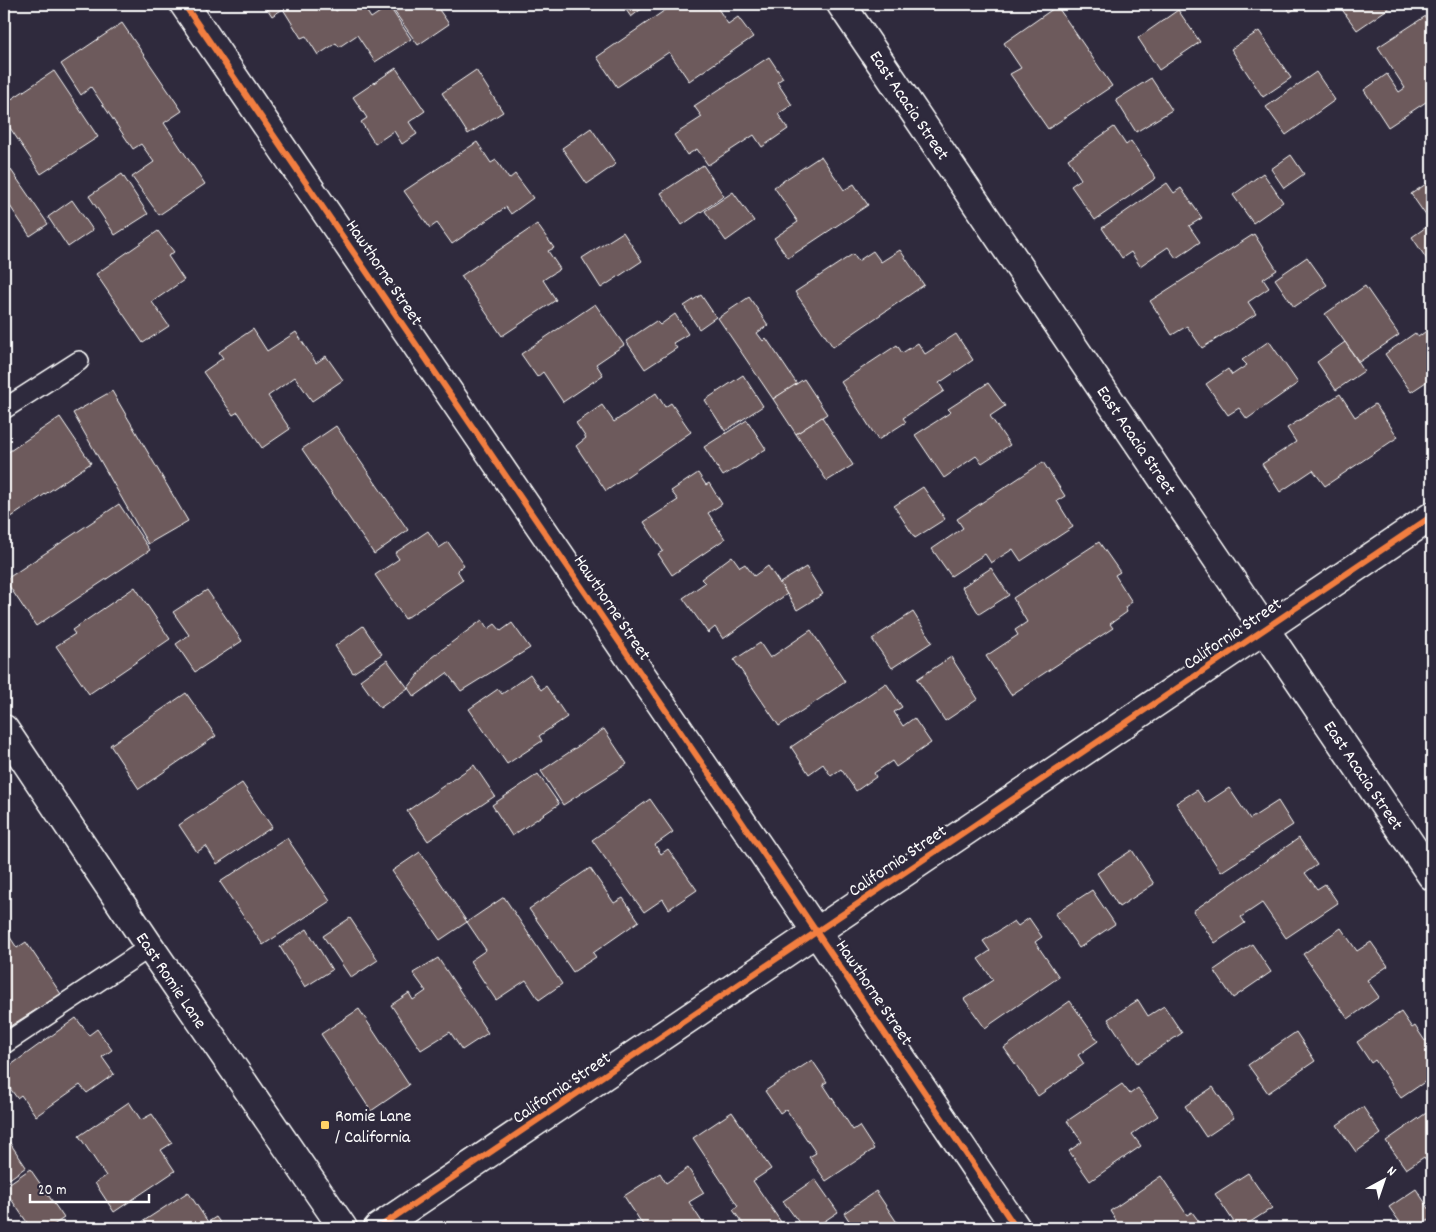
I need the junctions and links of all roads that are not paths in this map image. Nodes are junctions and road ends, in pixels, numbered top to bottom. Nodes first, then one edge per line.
1 (184, 4) edge
2 (842, 4) edge
3 (80, 361) dead end
4 (4, 409) edge
5 (1432, 516) edge
6 (1264, 629) junction
7 (4, 729) edge
8 (1432, 876) edge
9 (816, 932) junction
10 (150, 948) junction
11 (4, 1044) edge
12 (343, 1228) edge
13 (378, 1228) edge
14 (1016, 1228) edge

1 - 9 street, Hawthorne Street
2 - 6 street, East Acacia Street
3 - 4 lane
5 - 6 street, California Street
6 - 8 street, East Acacia Street
6 - 9 street, California Street
7 - 10 street, East Romie Lane
9 - 13 street, California Street
9 - 14 street, Hawthorne Street
10 - 11 lane
10 - 12 street, East Romie Lane

